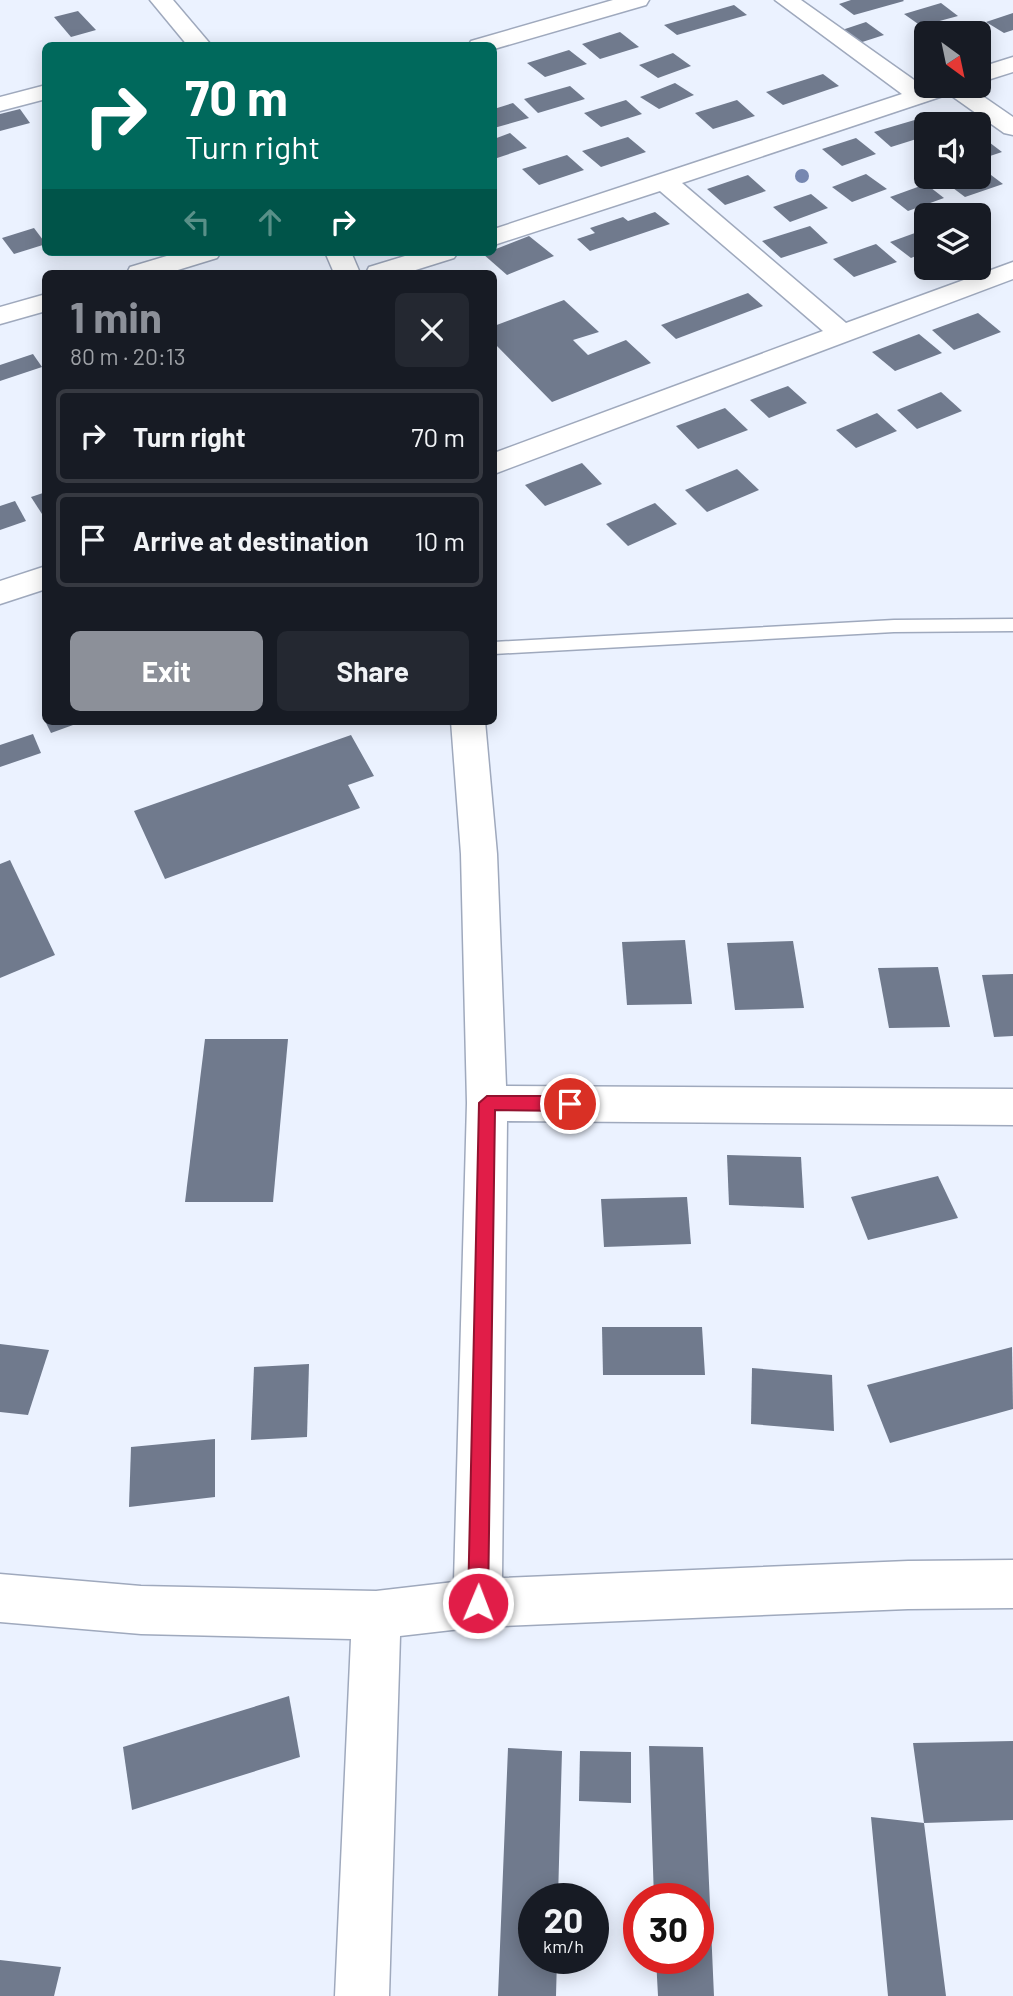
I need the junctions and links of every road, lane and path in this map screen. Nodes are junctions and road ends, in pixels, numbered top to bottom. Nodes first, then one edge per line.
1 (160, 0) edge
2 (638, 0) edge
3 (786, 0) edge
4 (197, 42) edge
5 (493, 42) edge
6 (1013, 64) edge
7 (991, 72) edge
8 (914, 90) edge
9 (42, 93) edge
10 (916, 98) edge
11 (969, 98) edge
12 (0, 104) edge
13 (1013, 128) edge
14 (665, 182) junction
15 (497, 236) edge
16 (195, 256) edge
17 (432, 256) edge
18 (150, 270) edge
19 (388, 270) edge
20 (1013, 270) edge
21 (42, 303) edge
22 (0, 316) edge
23 (843, 334) junction
24 (497, 463) edge
25 (42, 578) edge
26 (0, 593) edge
27 (1013, 625) edge
28 (497, 648) edge
29 (468, 725) edge
30 (487, 1103) junction
31 (1013, 1107) edge
32 (1013, 1584) edge
33 (0, 1598) edge
34 (478, 1603) junction
35 (376, 1615) junction
36 (362, 1996) edge

1 - 4 street
2 - 5 street
3 - 8 street
6 - 7 street
9 - 12 street
10 - 14 street
11 - 13 street
14 - 15 street
14 - 23 street
16 - 18 street
17 - 19 street
20 - 23 street
21 - 22 street
23 - 24 street
25 - 26 street
27 - 28 lane
29 - 30 street
30 - 31 street
30 - 34 street
32 - 34 street
33 - 35 street
34 - 35 street
35 - 36 street

